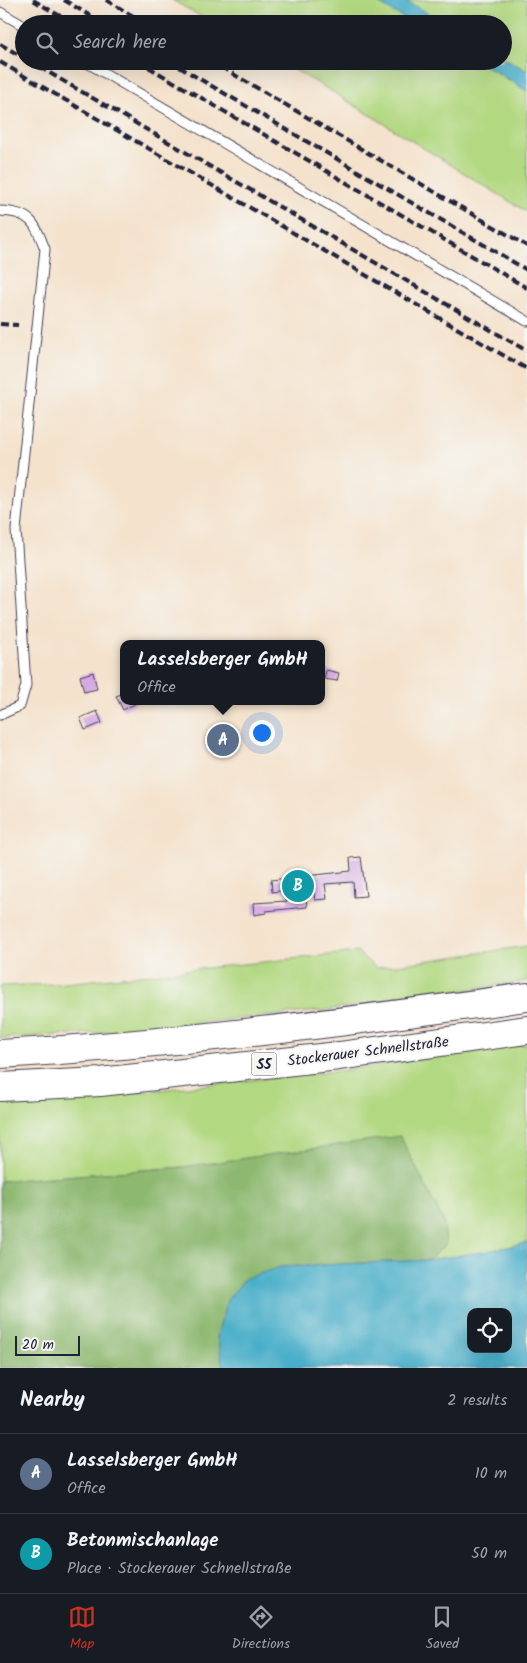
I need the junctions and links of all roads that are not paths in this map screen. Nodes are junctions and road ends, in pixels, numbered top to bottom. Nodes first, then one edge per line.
1 (0, 12) edge
2 (15, 21) edge
3 (99, 70) edge
4 (0, 211) edge
5 (527, 321) edge
6 (0, 715) edge
7 (527, 997) edge
8 (527, 1030) edge
9 (0, 1054) edge
10 (0, 1087) edge

1 - 2 lane
3 - 5 lane
4 - 6 lane
7 - 9 highway, S5
8 - 10 highway, Stockerauer Schnellstraße / S5

